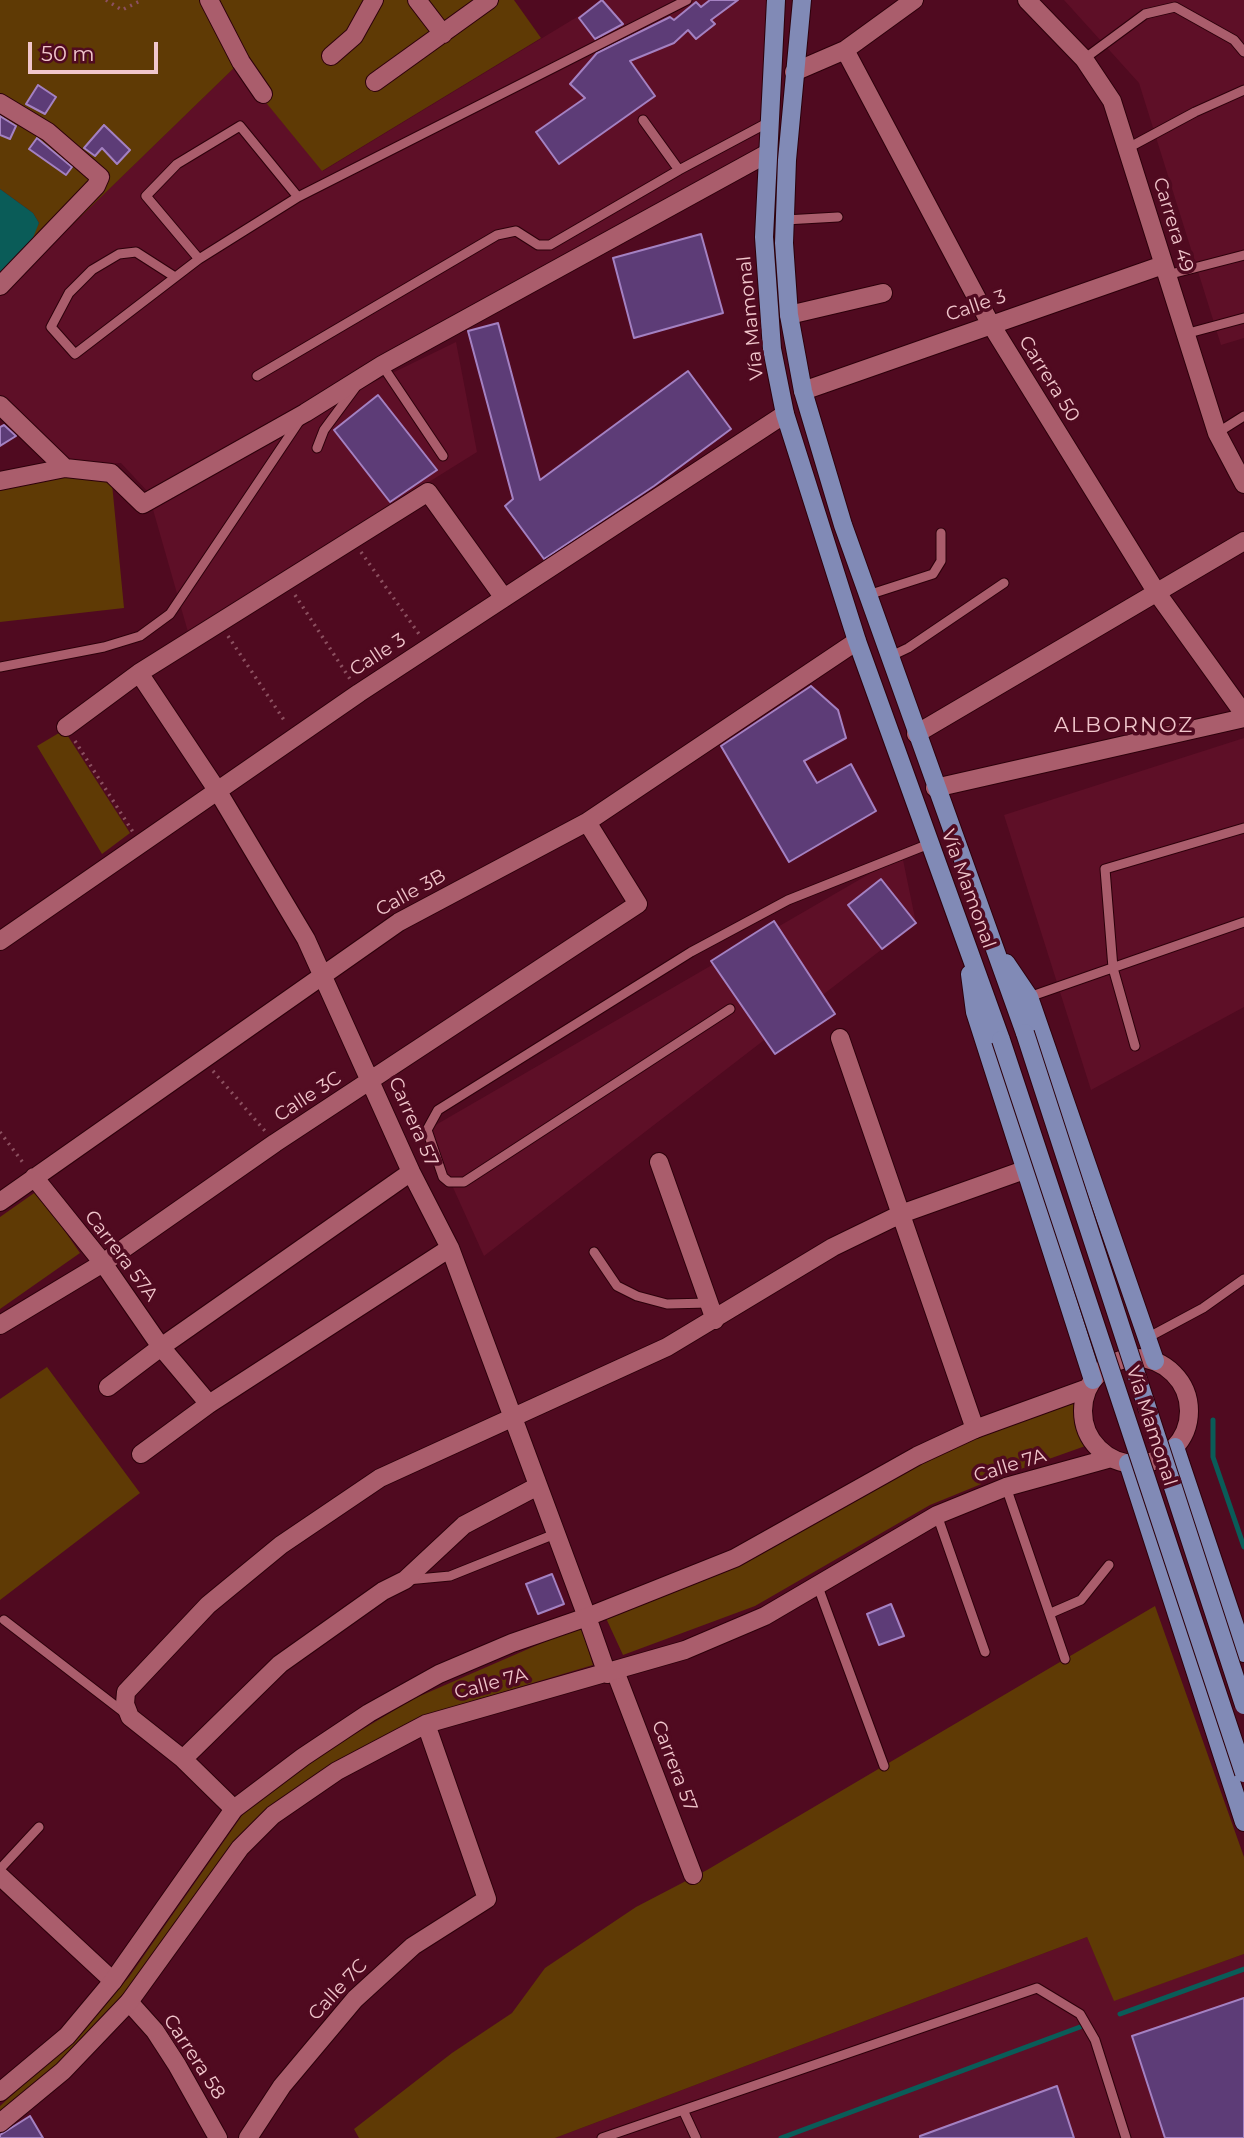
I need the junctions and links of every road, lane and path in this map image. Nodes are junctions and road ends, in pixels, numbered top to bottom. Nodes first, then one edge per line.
1 (106, 0) edge
2 (142, 0) edge
3 (209, 0) edge
4 (374, 0) edge
5 (417, 0) edge
6 (489, 0) edge
7 (687, 0) edge
8 (776, 0) edge
9 (802, 0) edge
10 (914, 0) edge
11 (1027, 0) edge
12 (443, 34) junction
13 (845, 50) junction
14 (1244, 52) edge
15 (331, 56) dead end
16 (1084, 59) junction
17 (794, 72) junction
18 (375, 82) dead end
19 (1244, 90) edge
20 (263, 94) dead end
21 (0, 103) edge
22 (643, 120) dead end
23 (769, 122) junction
24 (1128, 148) junction
25 (768, 153) junction
26 (680, 170) junction
27 (298, 197) junction
28 (838, 217) dead end
29 (785, 220) junction
30 (1244, 255) edge
31 (199, 259) junction
32 (1165, 270) junction
33 (175, 277) junction
34 (4, 281) edge
35 (883, 293) dead end
36 (789, 315) junction
37 (1244, 318) edge
38 (990, 323) junction
39 (1183, 334) junction
40 (382, 365) junction
41 (257, 376) dead end
42 (360, 381) junction
43 (803, 391) junction
44 (0, 405) edge
45 (305, 413) junction
46 (785, 414) junction
47 (1244, 416) edge
48 (1217, 433) junction
49 (317, 447) dead end
50 (443, 456) dead end
51 (65, 468) junction
52 (0, 481) edge
53 (1244, 484) edge
54 (941, 533) dead end
55 (353, 540) junction
56 (1244, 541) edge
57 (287, 583) junction
58 (1003, 583) dead end
59 (1157, 593) junction
60 (868, 595) junction
61 (504, 598) junction
62 (220, 624) junction
63 (857, 641) junction
64 (428, 647) junction
65 (889, 657) junction
66 (0, 667) edge
67 (139, 673) junction
68 (359, 693) junction
69 (1244, 716) edge
70 (66, 727) joint
71 (916, 734) junction
72 (295, 736) junction
73 (935, 788) junction
74 (217, 790) junction
75 (587, 822) junction
76 (1244, 828) edge
77 (929, 844) junction
78 (141, 845) junction
79 (1244, 922) edge
80 (990, 939) junction
81 (0, 941) edge
82 (967, 946) junction
83 (1113, 968) junction
84 (323, 974) junction
85 (1029, 997) junction
86 (730, 1009) dead end
87 (840, 1038) dead end
88 (1135, 1046) dead end
89 (204, 1060) junction
90 (371, 1081) junction
91 (0, 1132) edge
92 (275, 1143) junction
93 (659, 1162) dead end
94 (1027, 1169) junction
95 (411, 1172) junction
96 (34, 1177) junction
97 (0, 1202) edge
98 (901, 1214) junction
99 (450, 1248) junction
100 (594, 1252) dead end
101 (103, 1262) junction
102 (1244, 1279) edge
103 (712, 1311) junction
104 (0, 1325) edge
105 (1146, 1339) junction
106 (161, 1346) junction
107 (1155, 1362) junction
108 (1091, 1384) junction
109 (108, 1387) dead end
110 (209, 1404) junction
111 (510, 1417) junction
112 (975, 1429) junction
113 (1175, 1447) junction
114 (141, 1454) dead end
115 (1120, 1461) junction
116 (536, 1487) junction
117 (1006, 1487) junction
118 (937, 1514) junction
119 (555, 1534) junction
120 (1109, 1565) dead end
121 (405, 1580) junction
122 (817, 1584) junction
123 (1051, 1613) junction
124 (587, 1617) junction
125 (4, 1620) dead end
126 (985, 1652) dead end
127 (1244, 1653) edge
128 (1065, 1659) dead end
129 (611, 1673) junction
130 (1244, 1705) edge
131 (130, 1717) junction
132 (426, 1724) junction
133 (183, 1759) junction
134 (884, 1766) dead end
135 (1244, 1773) edge
136 (234, 1810) junction
137 (1244, 1822) edge
138 (39, 1827) dead end
139 (0, 1869) edge
140 (693, 1875) dead end
141 (0, 1876) edge
142 (113, 1981) junction
143 (129, 2002) junction
144 (0, 2092) edge
145 (683, 2110) junction
146 (0, 2123) edge
147 (218, 2138) edge
148 (248, 2138) edge
149 (602, 2138) edge
150 (696, 2138) edge
151 (1126, 2138) edge

1 - 2 path
3 - 20 street
4 - 15 street
5 - 12 street
6 - 12 street
7 - 27 lane
8 - 23 main road, Vía Mamonal
9 - 17 main road, Vía Mamonal
10 - 13 street
11 - 16 street, Carrera 49
12 - 18 street
13 - 17 street
13 - 38 street, Carrera 50
14 - 16 lane
16 - 24 street, Carrera 49
17 - 29 main road, Vía Mamonal
19 - 24 lane
21 - 34 street
22 - 26 lane
23 - 25 main road, Vía Mamonal
23 - 26 lane
24 - 32 street, Carrera 49
25 - 40 street
25 - 46 main road, Vía Mamonal
26 - 41 lane
27 - 31 lane
27 - 31 lane
28 - 29 lane
29 - 36 main road, Vía Mamonal
30 - 32 lane
31 - 33 lane
32 - 38 street, Calle 3
32 - 39 street, Carrera 49
33 - 33 lane
35 - 36 street
36 - 43 main road, Vía Mamonal
37 - 39 lane
38 - 43 street, Calle 3
38 - 59 street, Carrera 50
39 - 48 street, Carrera 49
40 - 42 street
40 - 50 lane
42 - 45 street
42 - 49 lane
43 - 60 main road, Vía Mamonal
44 - 51 street
45 - 51 street
45 - 66 lane
46 - 61 street, Calle 3
46 - 63 main road, Vía Mamonal
47 - 48 lane
48 - 53 street, Carrera 49
51 - 52 street
54 - 60 lane
55 - 57 street
55 - 61 street
55 - 64 path
56 - 59 street
57 - 62 street
57 - 68 path
58 - 65 lane
59 - 69 street, Carrera 50
59 - 71 street
60 - 65 main road, Vía Mamonal
61 - 64 street, Calle 3
62 - 67 street
62 - 72 path
63 - 75 street, Calle 3B
63 - 77 main road, Vía Mamonal
64 - 68 street, Calle 3
65 - 71 main road, Vía Mamonal
67 - 70 street
67 - 74 street, Carrera 57
68 - 72 street, Calle 3
69 - 73 street
70 - 78 path
71 - 73 main road, Vía Mamonal
72 - 74 street, Calle 3
73 - 80 main road, Vía Mamonal
74 - 78 street, Calle 3
74 - 84 street, Carrera 57
75 - 84 street, Calle 3B
75 - 90 street, Calle 3C
76 - 83 lane
77 - 82 main road, Vía Mamonal
77 - 86 lane
78 - 81 street, Calle 3
79 - 83 lane
80 - 85 main road
80 - 130 main road, Vía Mamonal, bridge
82 - 94 main road
82 - 135 main road, Vía Mamonal, bridge
83 - 85 lane
83 - 88 lane
84 - 89 street, Calle 3B
84 - 90 street, Carrera 57
85 - 105 main road
87 - 98 street
89 - 92 path
89 - 96 street, Calle 3B
90 - 92 street, Calle 3C
90 - 95 street, Carrera 57
91 - 96 path
92 - 101 street, Calle 3C
93 - 103 street
94 - 98 street
94 - 108 main road
95 - 99 street, Carrera 57
95 - 106 street
96 - 97 street, Calle 3B
96 - 101 street, Carrera 57A
98 - 103 street
98 - 112 street
99 - 110 street
99 - 111 street, Carrera 57
100 - 103 lane
101 - 104 street, Calle 3C
101 - 106 street, Carrera 57A
102 - 105 lane
103 - 111 street
105 - 107 main road
106 - 109 street
106 - 110 street, Carrera 57A
107 - 108 street
107 - 113 street
108 - 112 street, Calle 7A
108 - 115 street
110 - 114 street
111 - 116 street, Carrera 57
111 - 131 street
112 - 124 street, Calle 7A
113 - 115 street
113 - 127 main road
115 - 117 street, Calle 7A
115 - 137 main road
116 - 119 street, Carrera 57
116 - 121 street
117 - 118 street, Calle 7A
117 - 123 lane
118 - 122 street, Calle 7A
118 - 126 lane
119 - 121 lane
119 - 124 street, Carrera 57
120 - 123 lane
121 - 133 street
122 - 129 street, Calle 7A
122 - 134 lane
123 - 128 lane
124 - 129 street, Carrera 57
124 - 136 street, Calle 7A
125 - 131 lane
129 - 132 street, Calle 7A
129 - 140 street, Carrera 57
131 - 133 street
132 - 143 street, Calle 7A
132 - 148 street, Calle 7C
133 - 136 street
136 - 142 street, Calle 7A
138 - 139 lane
141 - 142 street
142 - 144 street, Calle 7A
143 - 146 street, Calle 7A
143 - 147 street, Carrera 58
145 - 149 lane
145 - 150 lane
145 - 151 lane

